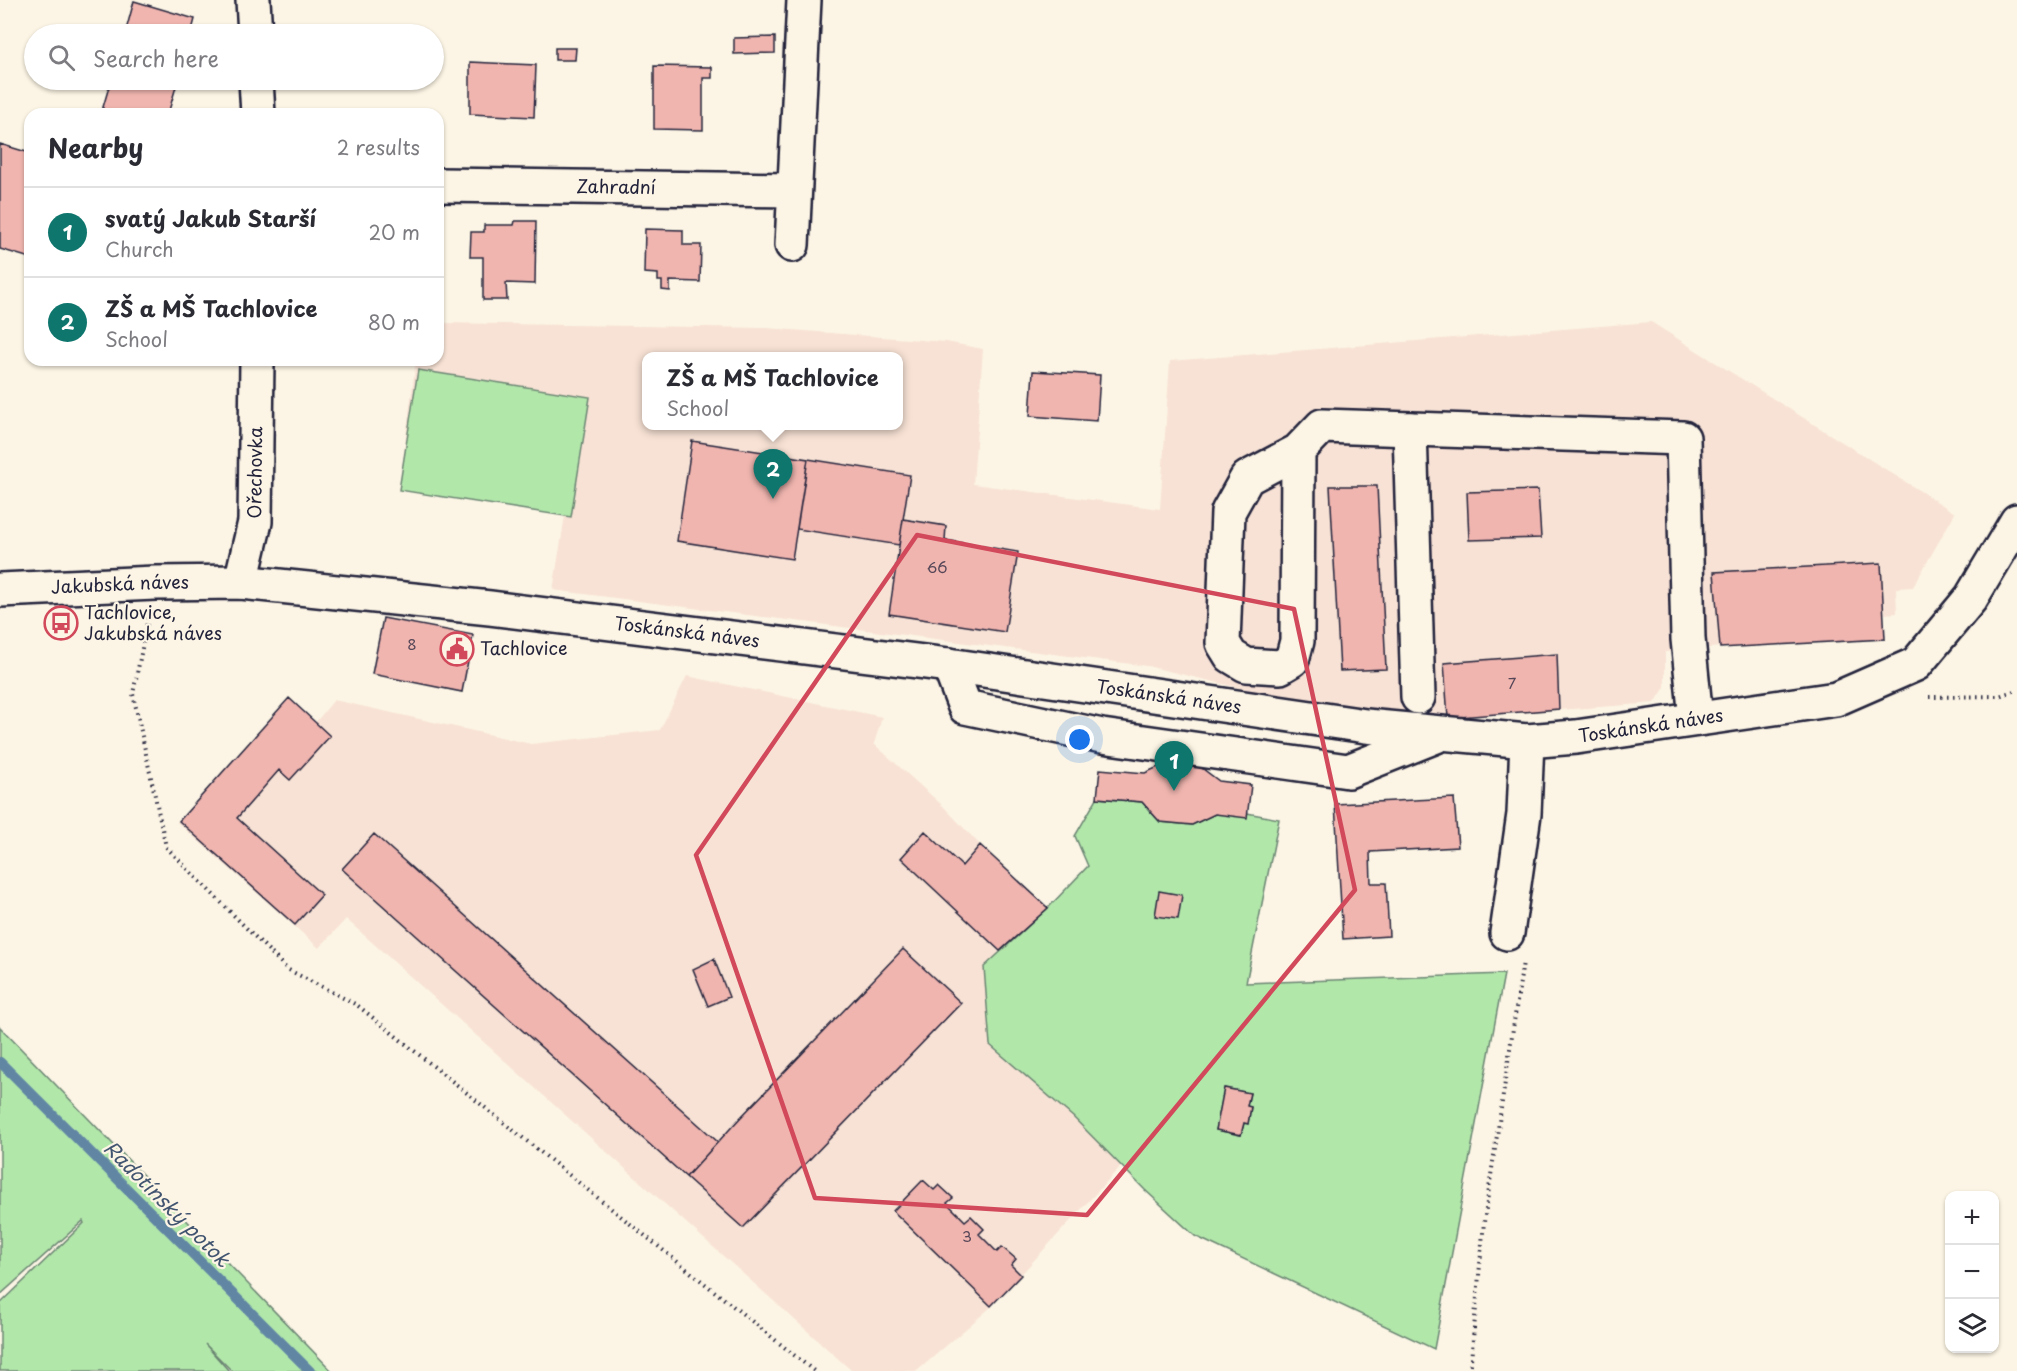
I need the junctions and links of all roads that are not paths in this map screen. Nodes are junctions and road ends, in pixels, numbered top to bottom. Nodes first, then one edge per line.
1 (253, 0) edge
2 (804, 0) edge
3 (254, 24) edge
4 (257, 90) edge
5 (258, 108) edge
6 (444, 184) edge
7 (794, 190) junction
8 (792, 244) dead end
9 (257, 366) edge
10 (1410, 429) junction
11 (1298, 451) junction
12 (2017, 521) edge
13 (241, 582) junction
14 (8, 584) edge
15 (949, 665) junction
16 (1418, 698) dead end
17 (1696, 719) junction
18 (1444, 733) junction
19 (1527, 741) junction
20 (1507, 933) dead end

1 - 3 street
2 - 7 street
4 - 5 street
6 - 7 street, Zahradní
7 - 8 street
9 - 13 street, Ořechovka
10 - 11 street
10 - 16 street
10 - 17 street
11 - 11 street
12 - 17 street, Toskánská náves
13 - 14 street, Jakubská náves
13 - 15 street, Toskánská náves
15 - 18 street, Toskánská náves
15 - 18 street
17 - 19 street, Toskánská náves
18 - 19 street, Toskánská náves
19 - 20 street

